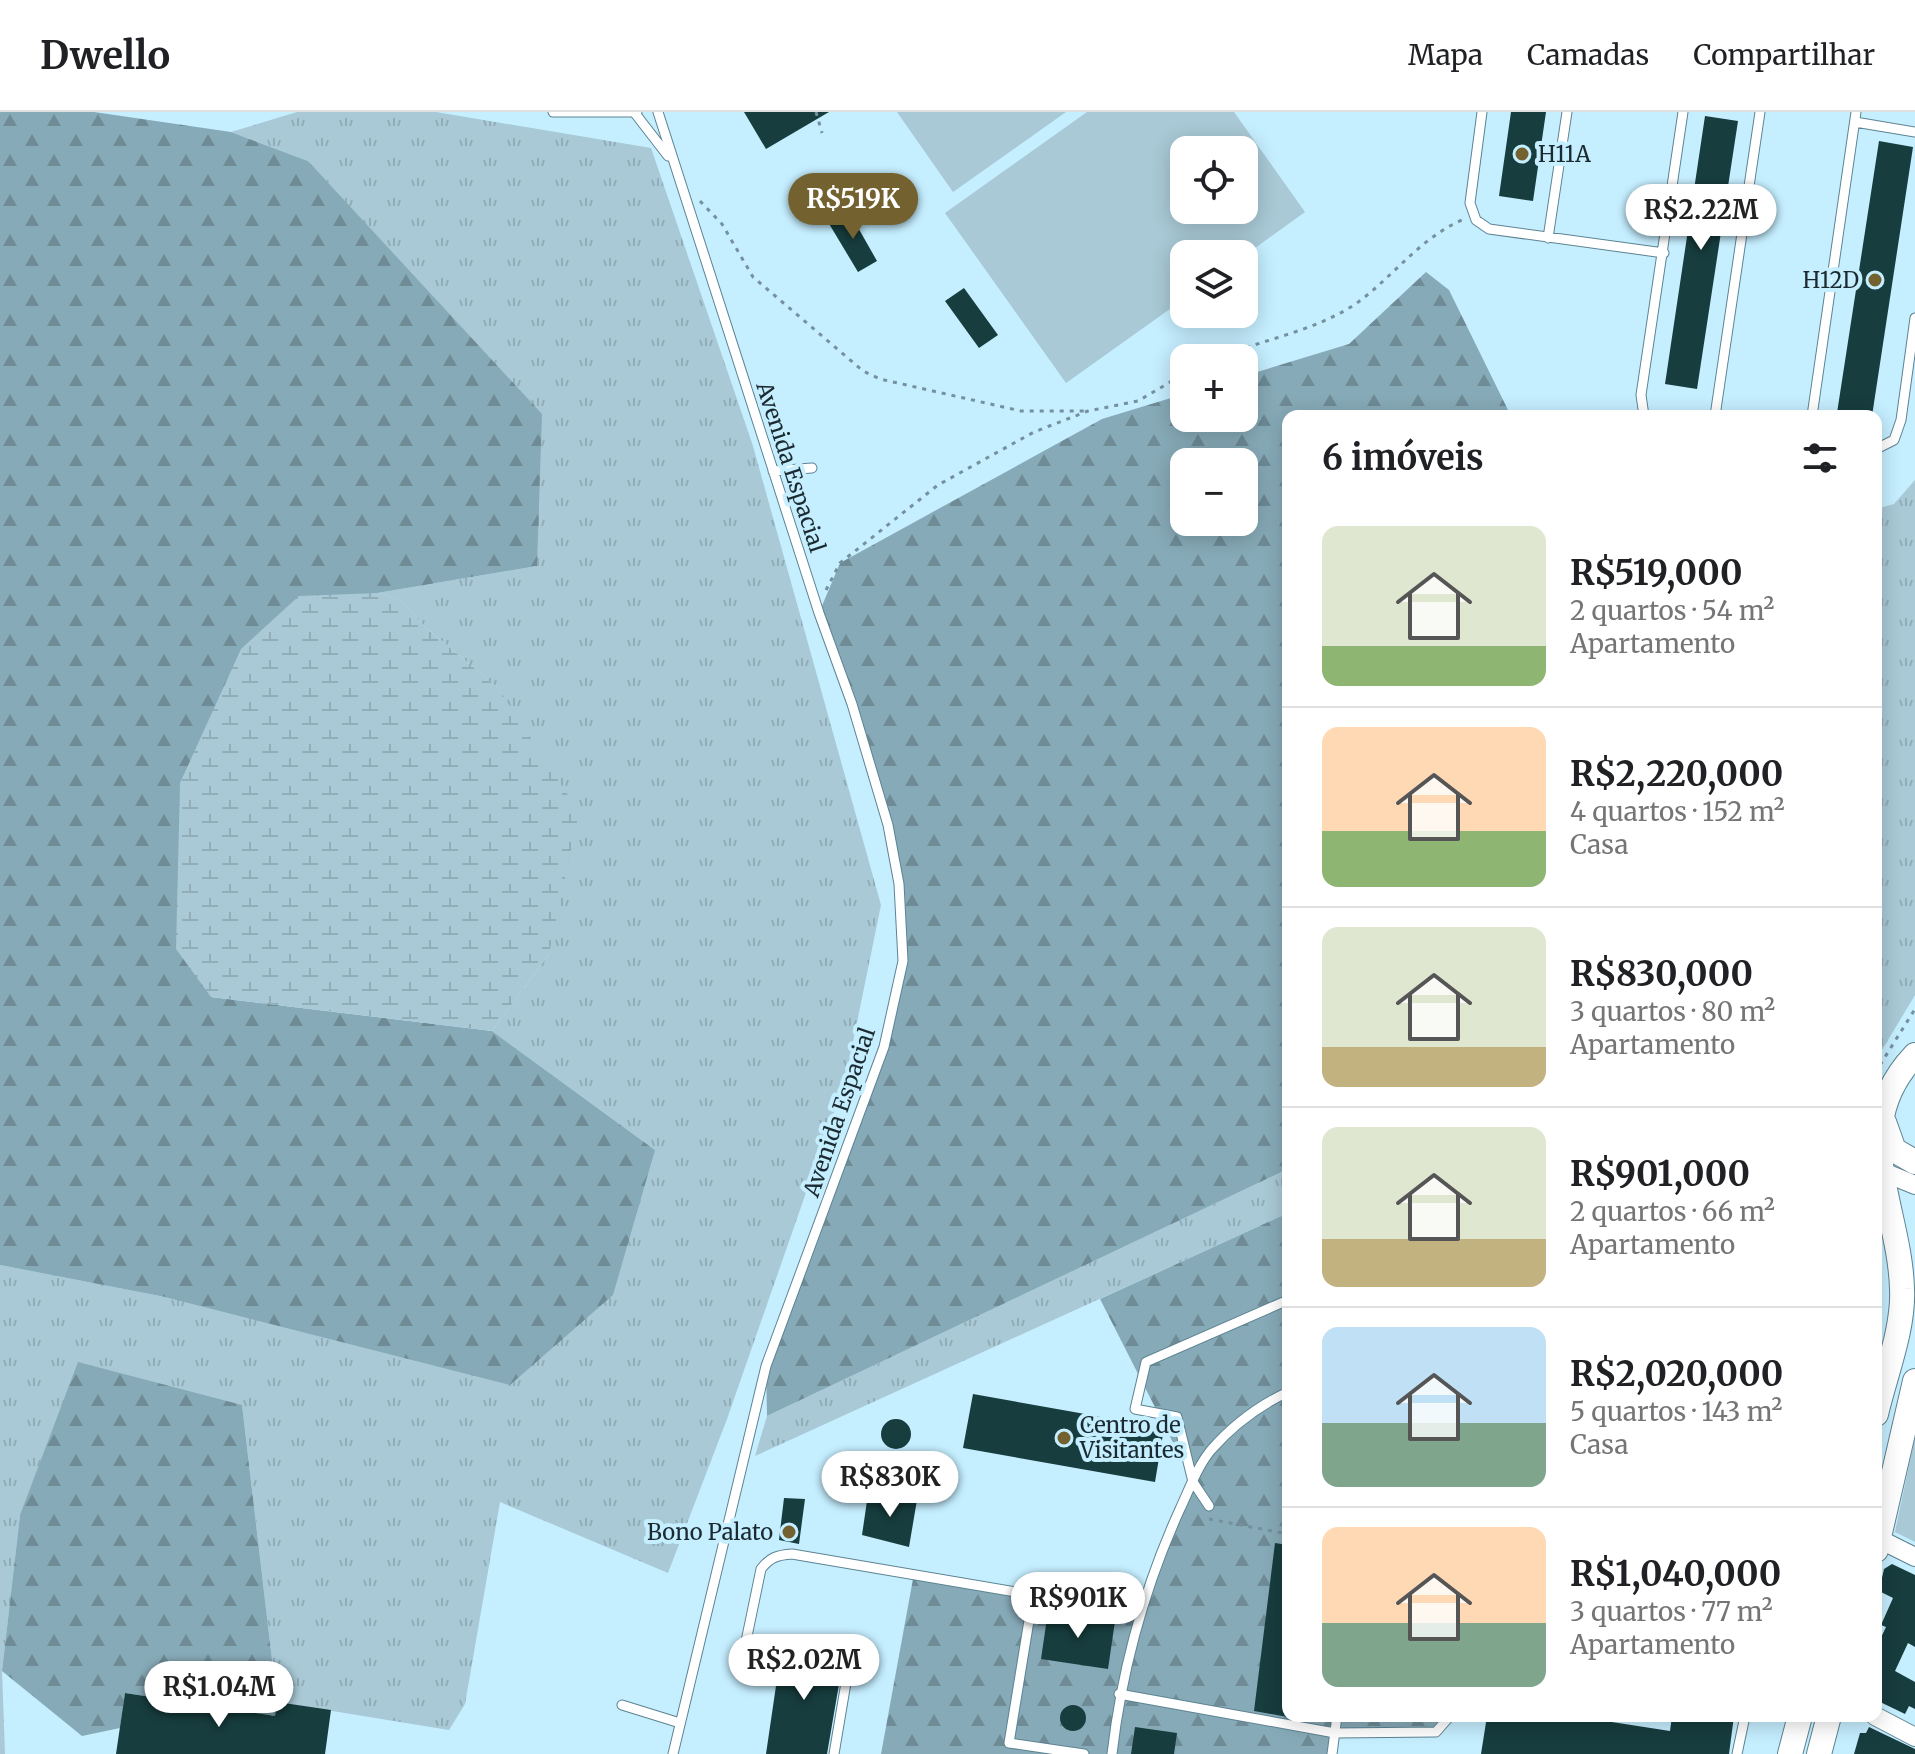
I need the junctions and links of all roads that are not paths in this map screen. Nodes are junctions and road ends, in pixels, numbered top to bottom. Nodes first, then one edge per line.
1 (553, 112) edge
2 (658, 112) edge
3 (1482, 112) edge
4 (1567, 112) edge
5 (1683, 112) edge
6 (1760, 112) edge
7 (570, 113) edge
8 (635, 113) edge
9 (1856, 117) edge
10 (1915, 132) edge
11 (673, 162) junction
12 (1548, 238) junction
13 (1664, 253) junction
14 (1915, 318) edge
15 (1642, 410) edge
16 (1716, 410) edge
17 (1813, 410) edge
18 (1882, 446) edge
19 (812, 468) dead end
20 (773, 471) junction
21 (1915, 1055) edge
22 (1886, 1077) edge
23 (1882, 1116) edge
24 (1915, 1162) edge
25 (1882, 1173) edge
26 (1915, 1185) edge
27 (1882, 1204) edge
28 (1282, 1303) edge
29 (1915, 1381) edge
30 (1882, 1387) edge
31 (1282, 1396) edge
32 (1193, 1482) junction
33 (1209, 1506) dead end
34 (1882, 1526) edge
35 (1882, 1545) edge
36 (1915, 1557) edge
37 (1033, 1596) junction
38 (1140, 1613) junction
39 (745, 1646) dead end
40 (850, 1659) dead end
41 (1119, 1694) junction
42 (622, 1705) dead end
43 (1882, 1720) edge
44 (1336, 1722) edge
45 (1445, 1722) edge
46 (1744, 1722) edge
47 (1798, 1722) edge
48 (1827, 1722) edge
49 (680, 1723) junction
50 (1335, 1733) junction
51 (1915, 1737) edge
52 (673, 1754) edge
53 (834, 1754) edge
54 (1084, 1754) edge
55 (1112, 1754) edge
56 (1332, 1754) edge
57 (1737, 1754) edge
58 (1790, 1754) edge
59 (1819, 1754) edge

1 - 7 lane
2 - 11 lane, Avenida Espacial
3 - 12 lane
4 - 12 lane
5 - 13 lane
6 - 16 lane
7 - 8 lane
8 - 11 lane, Avenida Espacial
9 - 10 lane
9 - 17 lane
11 - 20 lane, Avenida Espacial
12 - 13 lane
13 - 15 lane
14 - 18 lane
19 - 20 lane
20 - 49 lane, Avenida Espacial
21 - 22 main road
23 - 24 main road
25 - 26 street
27 - 30 main road
28 - 32 lane
29 - 34 main road
31 - 32 lane
32 - 33 lane
32 - 38 lane
35 - 36 street
37 - 38 lane
37 - 39 lane
37 - 54 lane
38 - 41 lane
40 - 53 lane
41 - 50 lane
41 - 55 lane
42 - 49 lane
43 - 51 street
44 - 50 lane
45 - 50 lane
46 - 57 lane
47 - 58 main road
48 - 59 main road
49 - 52 lane, Avenida Espacial
50 - 56 lane

